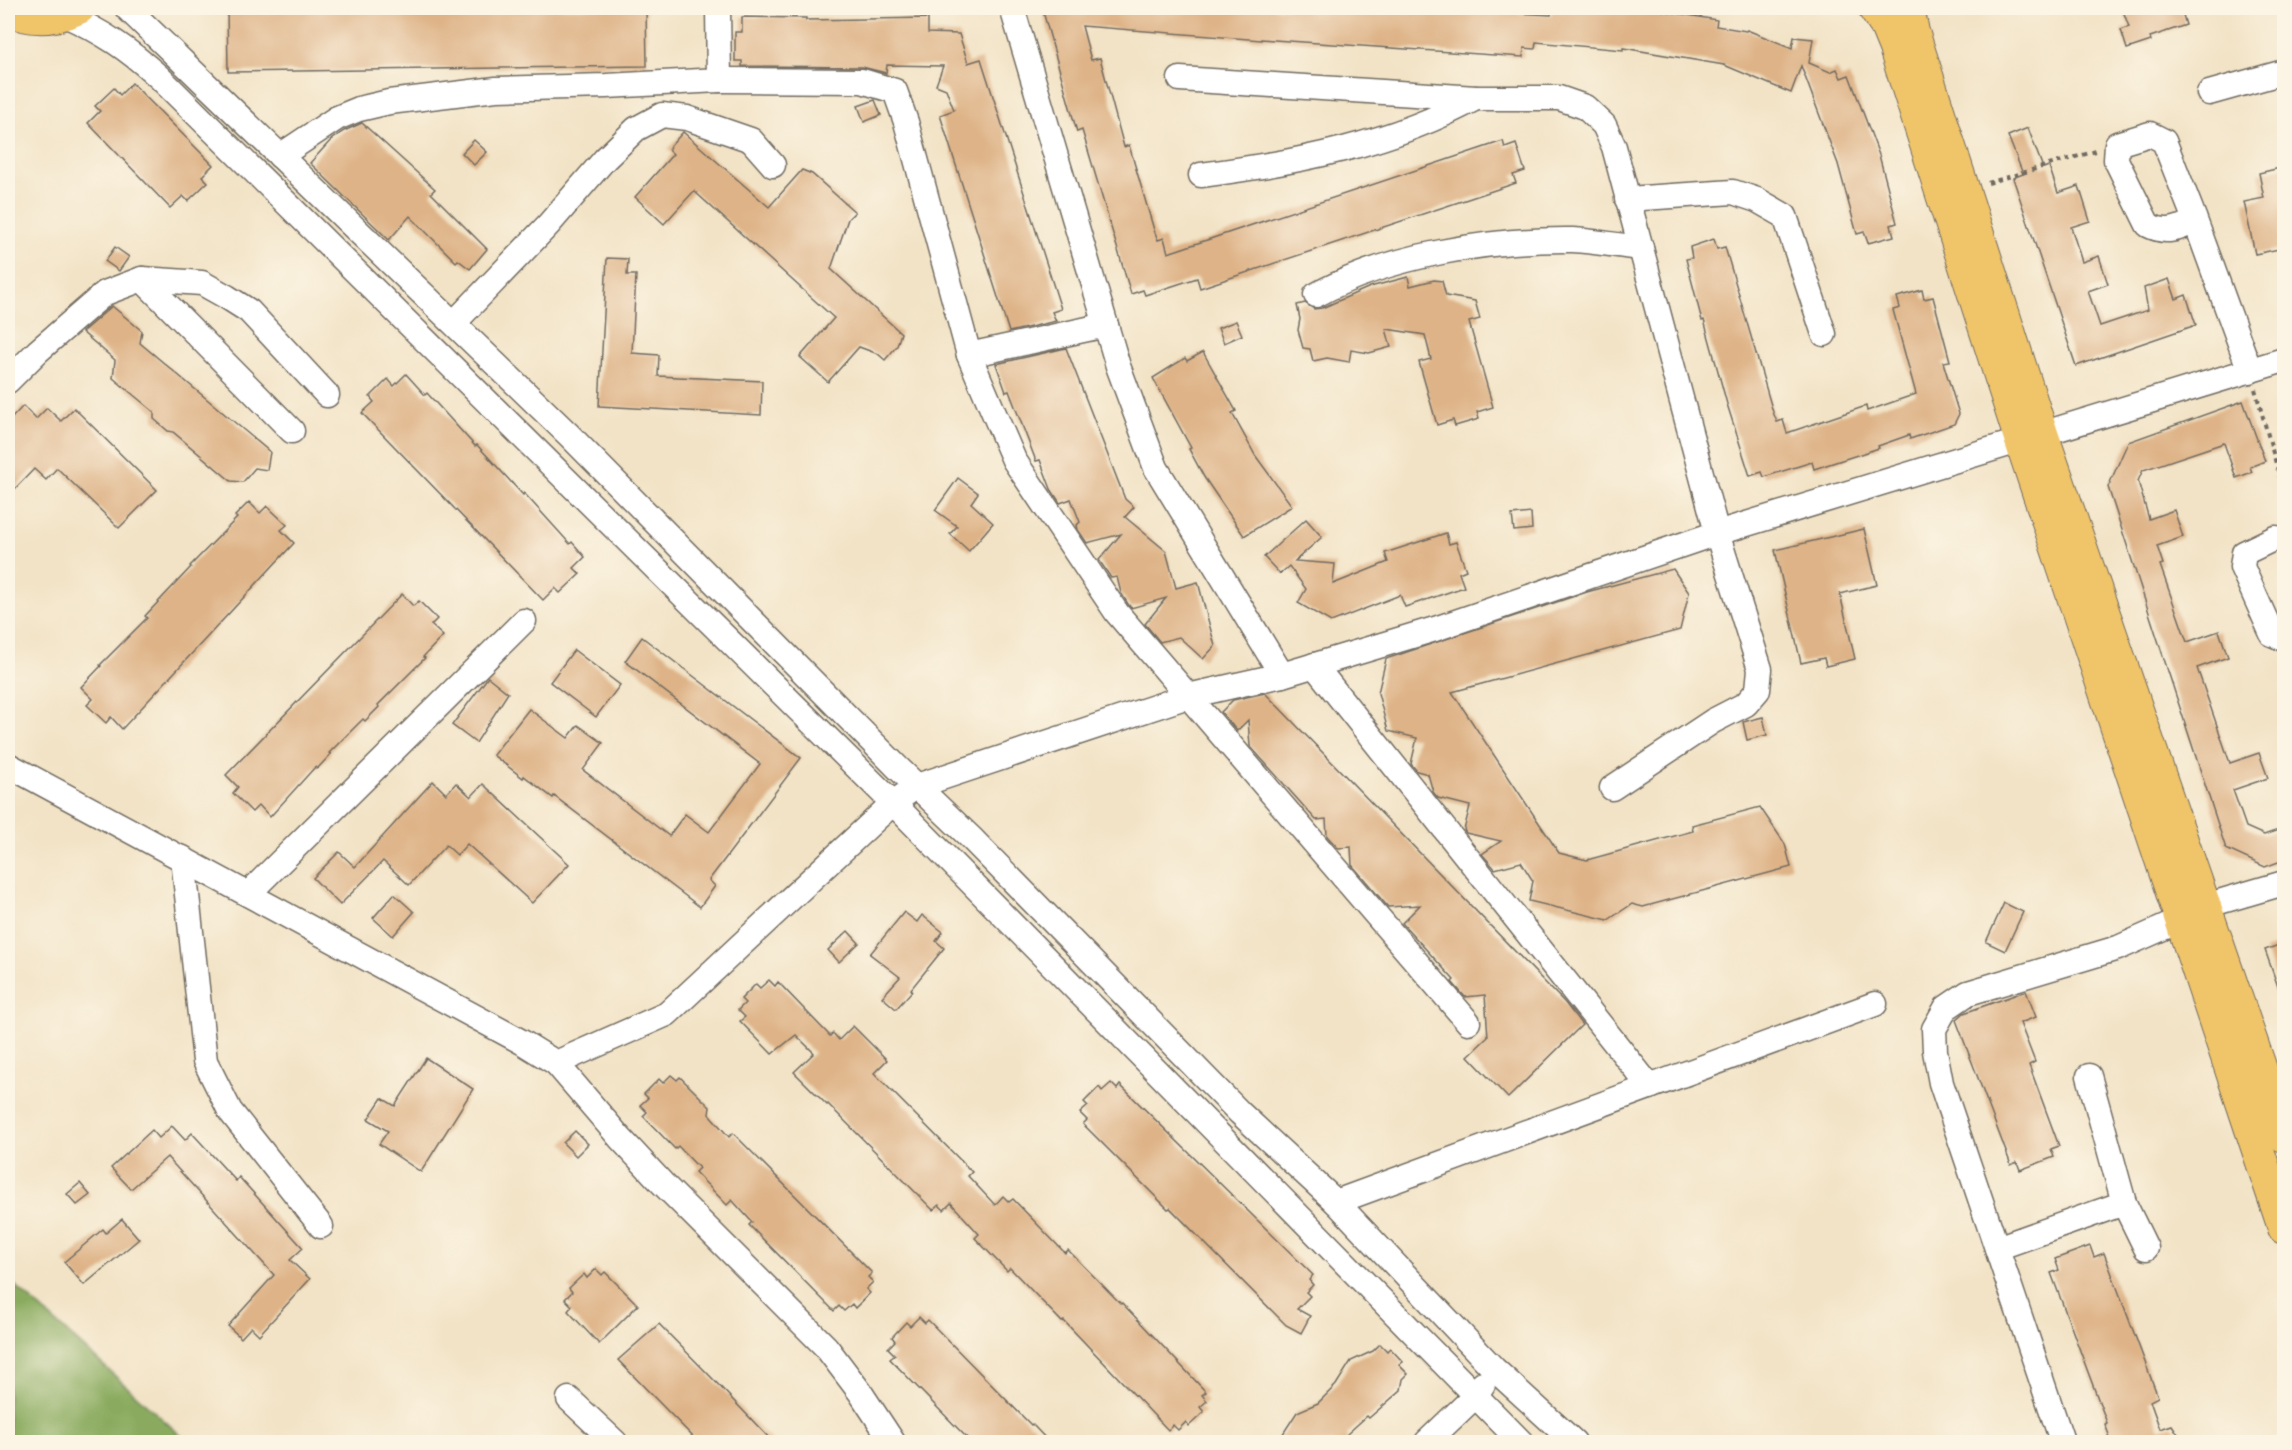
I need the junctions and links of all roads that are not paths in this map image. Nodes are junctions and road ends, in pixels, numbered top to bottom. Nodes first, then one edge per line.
1 (128, 8) edge
2 (718, 8) edge
3 (1012, 8) edge
4 (1874, 8) edge
5 (1908, 8) edge
6 (8, 9) edge
7 (72, 11) edge
8 (2284, 72) edge
9 (1180, 79) dead end
10 (719, 80) junction
11 (2209, 93) dead end
12 (1476, 98) junction
13 (280, 156) junction
14 (773, 165) dead end
15 (1200, 175) dead end
16 (1627, 199) junction
17 (2195, 220) junction
18 (1641, 248) junction
19 (142, 279) junction
20 (1316, 294) dead end
21 (454, 323) junction
22 (1106, 325) junction
23 (1824, 334) dead end
24 (969, 355) junction
25 (2284, 360) edge
26 (2250, 371) junction
27 (8, 381) edge
28 (327, 395) dead end
29 (292, 431) dead end
30 (2031, 438) junction
31 (1717, 533) junction
32 (2284, 539) edge
33 (524, 621) dead end
34 (2284, 639) edge
35 (1314, 665) junction
36 (1282, 675) junction
37 (1188, 696) junction
38 (8, 765) edge
39 (916, 786) junction
40 (1611, 788) dead end
41 (893, 803) junction
42 (183, 858) junction
43 (2284, 883) edge
44 (248, 894) junction
45 (2193, 913) junction
46 (1875, 1004) dead end
47 (1468, 1022) dead end
48 (556, 1063) junction
49 (2089, 1077) dead end
50 (1650, 1087) junction
51 (2284, 1136) edge
52 (1336, 1202) junction
53 (2124, 1203) junction
54 (321, 1226) dead end
55 (2284, 1228) edge
56 (1997, 1248) junction
57 (2146, 1248) dead end
58 (1494, 1369) junction
59 (1475, 1396) junction
60 (569, 1399) dead end
61 (2061, 1438) dead end
62 (615, 1443) edge
63 (893, 1443) edge
64 (1427, 1443) edge
65 (1521, 1443) edge
66 (1574, 1443) edge

1 - 13 street
2 - 10 street
3 - 22 street
4 - 30 main road
5 - 30 main road
6 - 7 main road
7 - 41 street
8 - 11 street
9 - 12 street
10 - 13 street
10 - 24 street
12 - 15 street
12 - 16 street
13 - 21 street
14 - 21 street
16 - 18 street
16 - 23 street
17 - 17 street
17 - 26 street
18 - 20 street
18 - 31 street
19 - 27 street
19 - 28 street
19 - 29 street
21 - 39 street
22 - 24 street
22 - 36 street
24 - 37 street
25 - 26 street
26 - 30 street
30 - 31 street
30 - 45 main road
31 - 35 street
31 - 40 street
32 - 34 street
33 - 44 street
35 - 36 street
35 - 50 street
36 - 37 street
37 - 39 street
37 - 47 street
38 - 42 street
39 - 41 street
39 - 52 street
41 - 48 street
41 - 59 street
42 - 44 street
42 - 54 street
43 - 45 street
44 - 48 street
45 - 51 main road
45 - 55 main road
45 - 56 street
46 - 50 street
48 - 63 street
49 - 53 street
50 - 52 street
52 - 58 street
53 - 56 street
53 - 57 street
56 - 61 street
58 - 59 street
58 - 66 street
59 - 64 street
59 - 65 street
60 - 62 street

